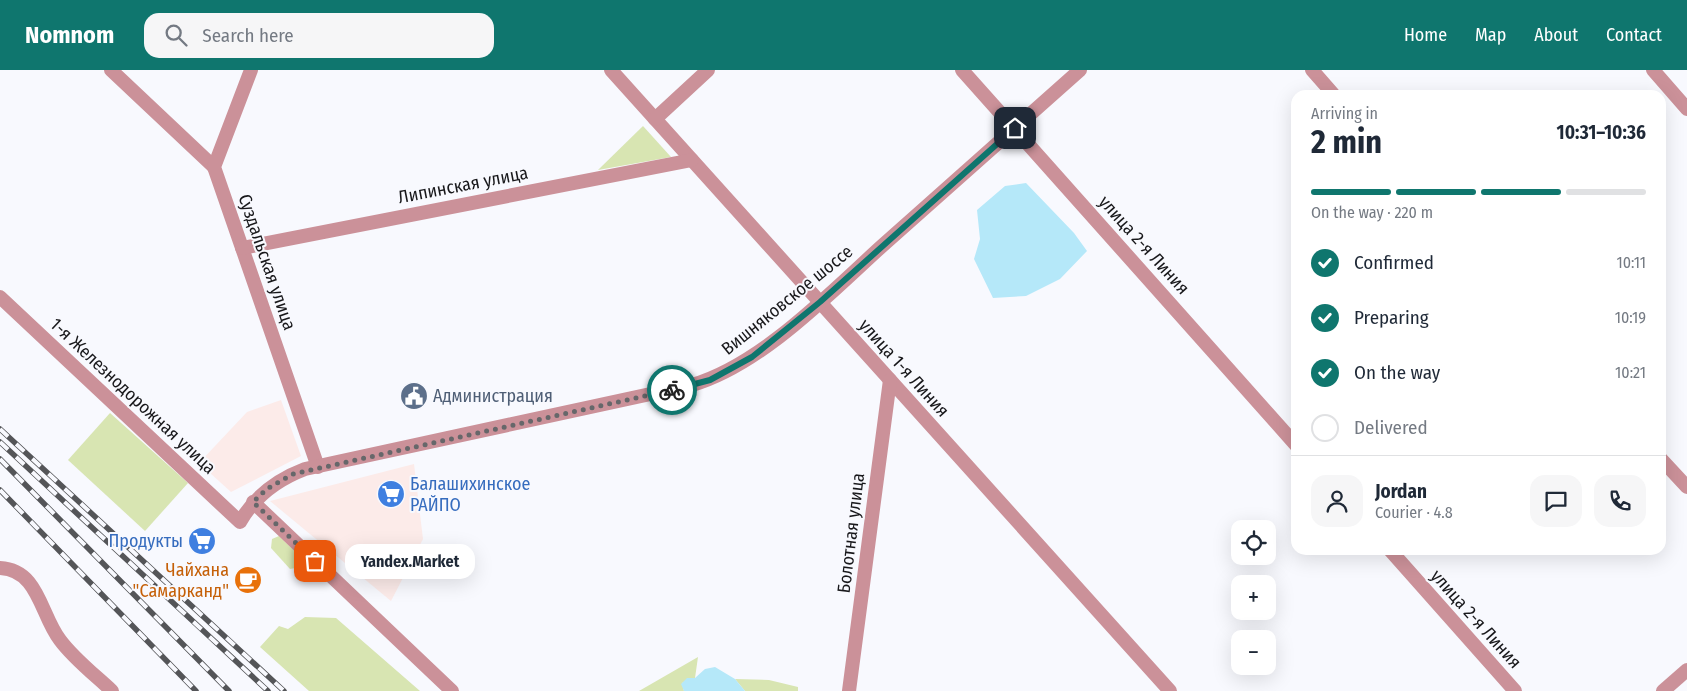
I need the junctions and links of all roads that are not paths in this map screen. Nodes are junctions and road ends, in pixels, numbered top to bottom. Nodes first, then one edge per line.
1 (111, 70) edge
2 (251, 70) edge
3 (611, 70) edge
4 (708, 70) edge
5 (962, 70) edge
6 (1080, 70) edge
7 (1312, 70) edge
8 (1653, 70) edge
9 (1330, 90) edge
10 (1687, 109) edge
11 (655, 119) junction
12 (1015, 128) junction
13 (692, 160) junction
14 (214, 166) junction
15 (242, 248) junction
16 (0, 297) edge
17 (820, 302) junction
18 (890, 380) junction
19 (1291, 439) edge
20 (1666, 464) edge
21 (318, 467) junction
22 (1687, 487) edge
23 (253, 502) junction
24 (240, 522) joint
25 (1394, 555) edge
26 (0, 568) edge
27 (1687, 670) edge
28 (112, 691) edge
29 (452, 691) edge
30 (849, 691) edge
31 (1170, 691) edge
32 (1515, 691) edge
33 (1663, 691) edge

1 - 14 street
2 - 14 street
3 - 11 street, улица 1-я Линия
4 - 11 street
5 - 12 street, улица 2-я Линия
6 - 12 street, Вишняковское шоссе
7 - 9 street
8 - 10 street
11 - 13 street, улица 1-я Линия
12 - 17 street, Вишняковское шоссе
12 - 19 street, улица 2-я Линия
13 - 15 street, Липинская улица
13 - 17 street, улица 1-я Линия
14 - 15 street, Суздальская улица
15 - 21 street, Суздальская улица
16 - 24 street, 1-я Железнодорожная улица
17 - 18 street, улица 1-я Линия
17 - 21 street, Вишняковское шоссе
18 - 30 street, Болотная улица
18 - 31 street, улица 1-я Линия
20 - 22 street
21 - 23 street, Вишняковское шоссе
23 - 24 street, Вишняковское шоссе
23 - 29 street
25 - 32 street, улица 2-я Линия
26 - 28 street
27 - 33 street

